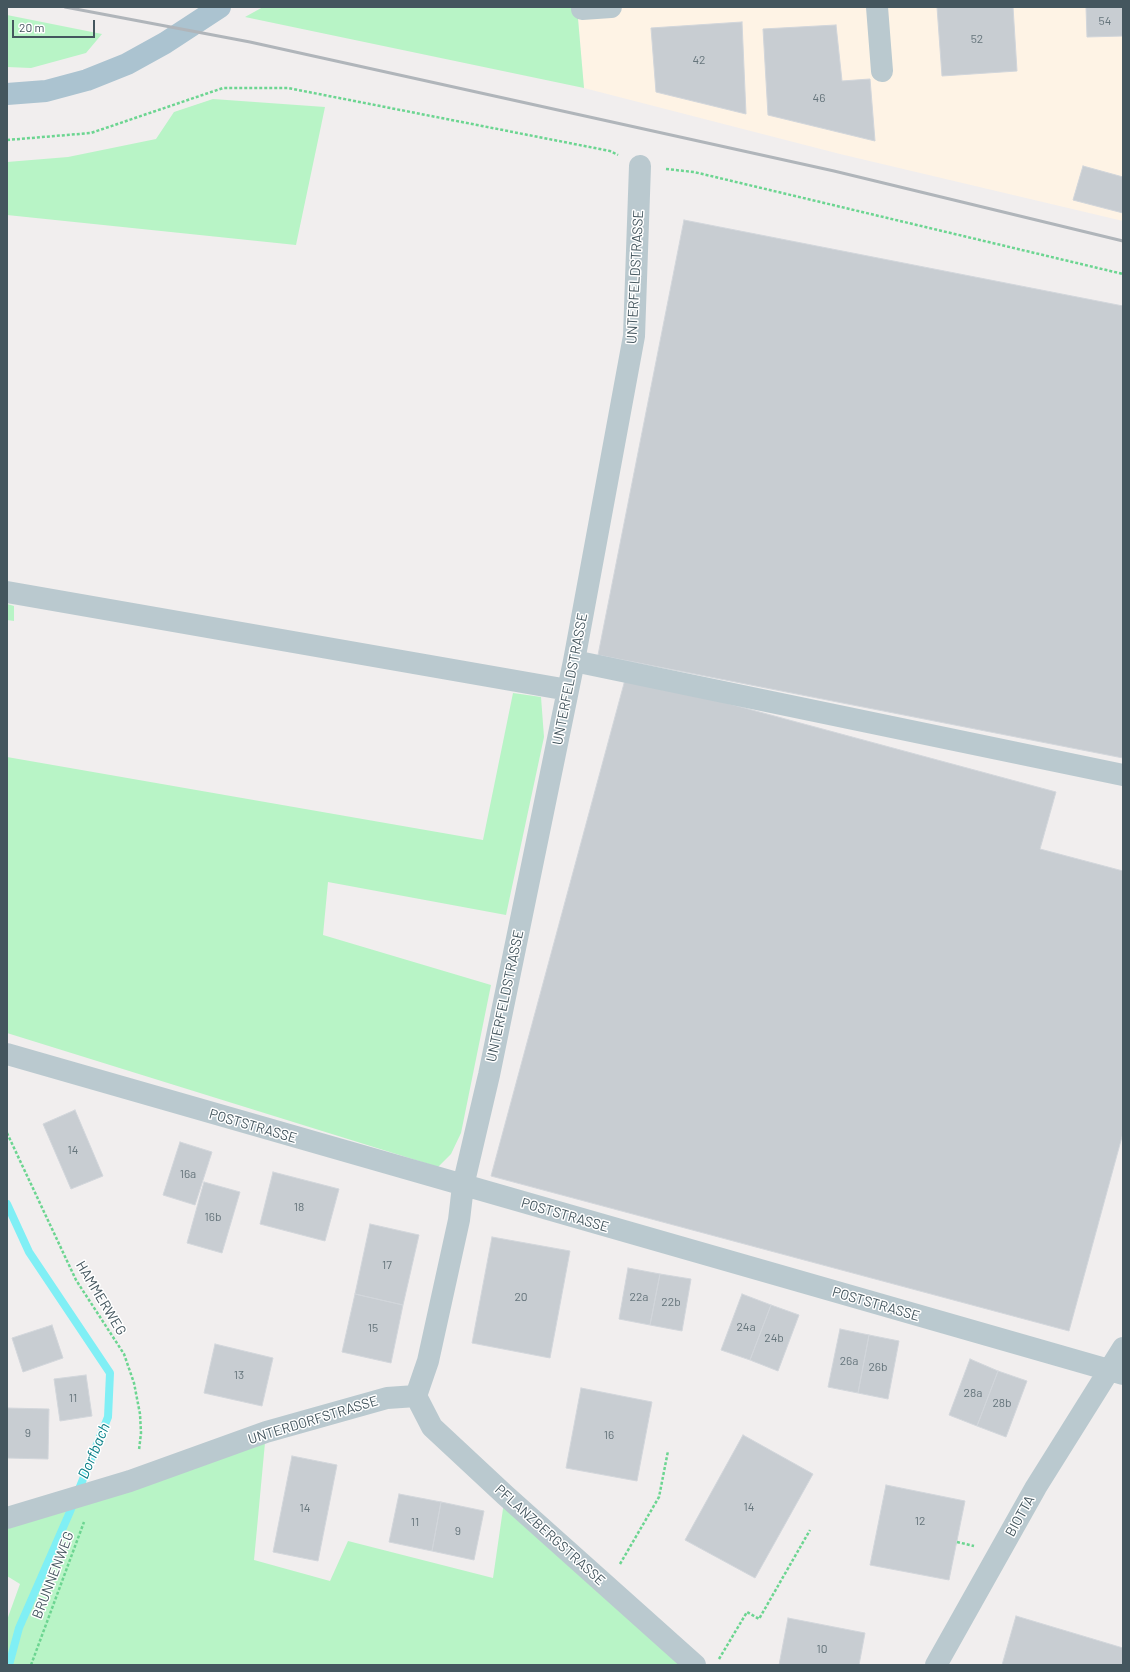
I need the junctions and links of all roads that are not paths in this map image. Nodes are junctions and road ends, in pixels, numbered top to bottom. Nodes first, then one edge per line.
1 (220, 7) edge
2 (611, 7) edge
3 (878, 7) edge
4 (582, 9) dead end
5 (882, 71) dead end
6 (7, 94) edge
7 (640, 166) road end
8 (7, 592) edge
9 (574, 661) junction
10 (568, 690) junction
11 (1123, 775) edge
12 (7, 1054) edge
13 (463, 1186) junction
14 (1123, 1348) edge
15 (1117, 1372) edge
16 (416, 1396) junction
17 (7, 1518) edge
18 (695, 1665) edge
19 (936, 1665) edge

1 - 6 main road
2 - 4 street
3 - 5 street
7 - 9 street, UNTERFELDSTRASSE
8 - 10 street
9 - 10 street, UNTERFELDSTRASSE
9 - 11 street
10 - 13 street, UNTERFELDSTRASSE
12 - 13 street, POSTSTRASSE
13 - 15 street, POSTSTRASSE
13 - 16 street
14 - 15 street, BIOTTA
15 - 19 street, BIOTTA
16 - 17 street, UNTERDORFSTRASSE
16 - 18 street, PFLANZBERGSTRASSE

